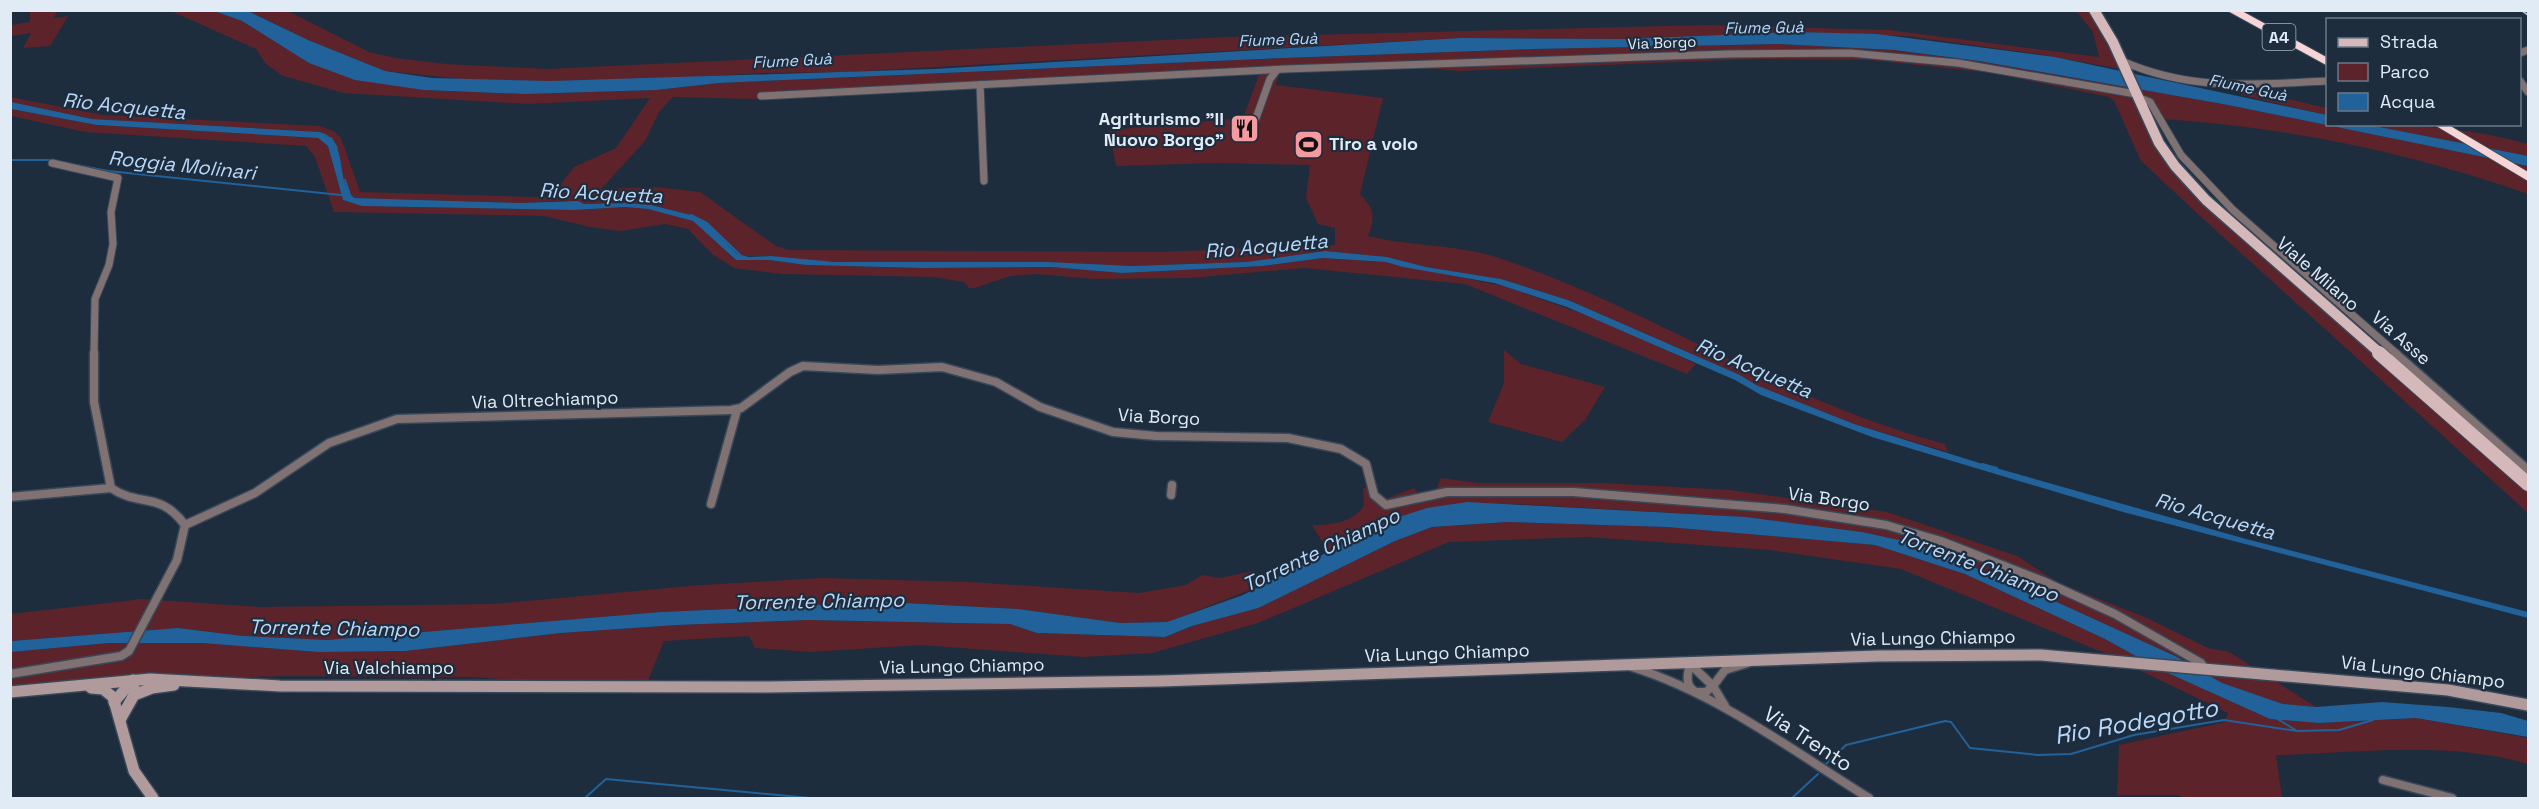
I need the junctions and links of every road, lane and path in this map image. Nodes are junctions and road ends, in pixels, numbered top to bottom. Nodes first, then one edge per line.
1 (2094, 10) edge
2 (2231, 10) edge
3 (2247, 10) edge
4 (2326, 53) edge
5 (2326, 62) edge
6 (2123, 65) junction
7 (1277, 70) junction
8 (2326, 81) edge
9 (980, 85) junction
10 (2136, 94) junction
11 (761, 96) dead end
12 (1255, 121) dead end
13 (2442, 126) edge
14 (2460, 126) edge
15 (52, 163) dead end
16 (2528, 173) edge
17 (984, 181) dead end
18 (737, 410) junction
19 (2529, 470) edge
20 (2529, 484) edge
21 (1172, 485) dead end
22 (111, 488) junction
23 (1171, 495) dead end
24 (10, 497) edge
25 (711, 504) dead end
26 (185, 525) junction
27 (1751, 661) junction
28 (1690, 664) junction
29 (1629, 666) junction
30 (2205, 669) junction
31 (10, 674) edge
32 (133, 680) junction
33 (208, 682) junction
34 (1713, 686) junction
35 (768, 687) joint
36 (52, 688) junction
37 (10, 692) edge
38 (1695, 692) junction
39 (134, 695) junction
40 (114, 702) junction
41 (2529, 705) edge
42 (1728, 710) junction
43 (120, 720) junction
44 (2383, 780) dead end
45 (153, 798) edge
46 (1869, 798) edge
47 (2452, 798) edge

1 - 6 main road, Viale Milano
2 - 5 highway, A4
3 - 4 highway, A4
6 - 8 street
6 - 10 main road, Viale Milano
7 - 9 street, Via Borgo
7 - 10 street, Via Borgo
7 - 12 street
9 - 11 street, Via Borgo
9 - 17 street
10 - 19 street, Via Asse
10 - 20 main road, Viale Milano
13 - 16 highway
14 - 16 highway
15 - 22 street
18 - 25 street
18 - 26 street, Via Oltrechiampo
18 - 30 street, Via Borgo
21 - 23 street
22 - 24 street
22 - 26 street
26 - 31 street
27 - 28 main road, Via Lungo Chiampo
27 - 30 main road, Via Lungo Chiampo
27 - 34 street
28 - 29 main road, Via Lungo Chiampo
28 - 34 street, Via Trento
28 - 38 street
29 - 35 main road, Via Lungo Chiampo
29 - 38 street, Via Trento
30 - 41 main road, Via Lungo Chiampo
32 - 33 main road, Via Valchiampo
32 - 36 main road, Via Valchiampo
32 - 39 main road
32 - 40 main road
33 - 35 main road, Via Valchiampo
33 - 39 main road
34 - 38 street
34 - 42 street, Via Trento
36 - 37 main road, Via Valchiampo
36 - 40 main road
38 - 42 street, Via Trento
39 - 43 main road
40 - 43 main road
42 - 46 street, Via Trento
43 - 45 main road
44 - 47 street

